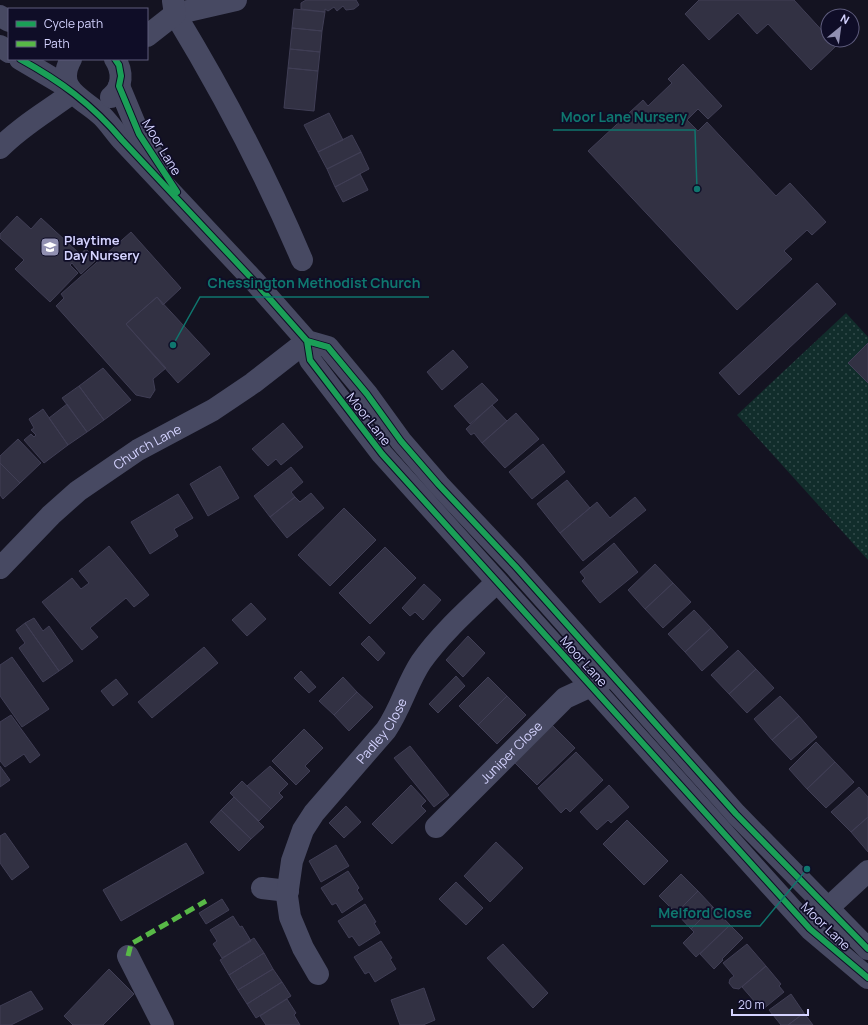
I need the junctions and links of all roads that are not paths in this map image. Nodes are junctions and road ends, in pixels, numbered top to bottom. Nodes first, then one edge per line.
1 (236, 0) edge
2 (174, 7) edge
3 (148, 35) edge
4 (22, 60) edge
5 (70, 60) edge
6 (116, 60) edge
7 (119, 86) junction
8 (75, 94) junction
9 (0, 148) edge
10 (192, 216) junction
11 (302, 260) dead end
12 (307, 341) junction
13 (0, 568) edge
14 (497, 582) junction
15 (614, 676) junction
16 (591, 685) junction
17 (436, 827) dead end
18 (868, 871) edge
19 (262, 888) dead end
20 (288, 891) junction
21 (828, 908) junction
22 (868, 949) edge
23 (128, 956) dead end
24 (318, 974) dead end
25 (868, 978) edge
26 (163, 1025) edge

1 - 2 street
2 - 3 street
2 - 11 street
4 - 8 street, Moor Lane
5 - 8 street
6 - 7 street
7 - 8 street
7 - 10 street, Moor Lane
8 - 9 street
8 - 10 street, Moor Lane
10 - 12 street, Moor Lane
12 - 13 street, Church Lane
12 - 14 street, Moor Lane
12 - 15 street, Moor Lane
14 - 16 street, Moor Lane
14 - 20 street, Padley Close
15 - 16 street, Juniper Close
15 - 21 street, Moor Lane
16 - 17 street, Juniper Close
16 - 25 street, Moor Lane
18 - 21 street
19 - 20 street
20 - 24 street, Padley Close
21 - 22 street, Moor Lane
23 - 26 street

